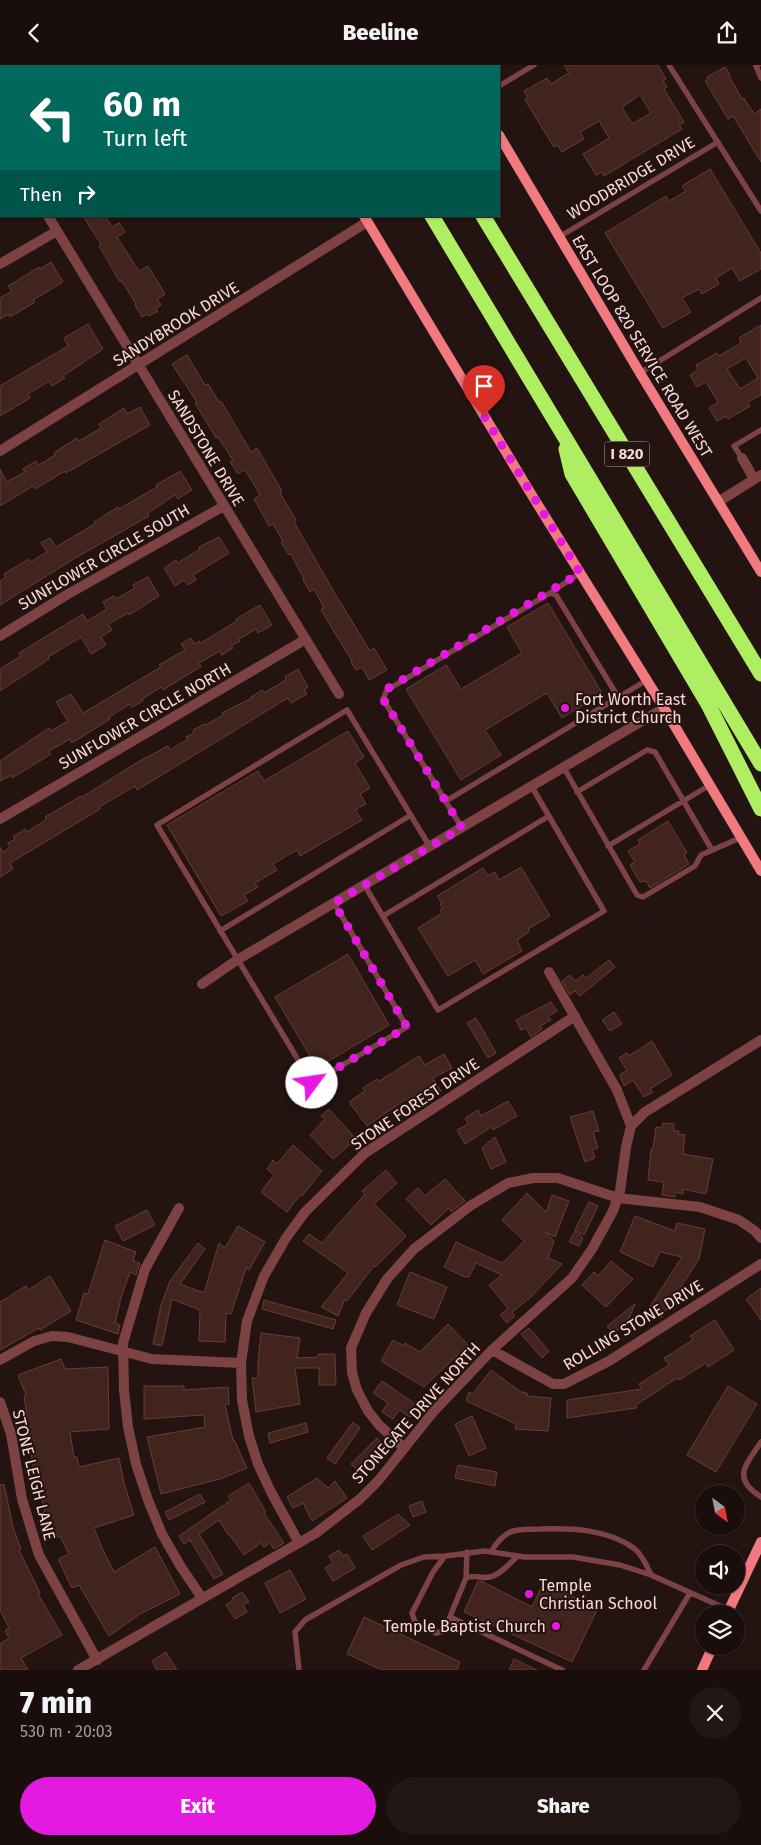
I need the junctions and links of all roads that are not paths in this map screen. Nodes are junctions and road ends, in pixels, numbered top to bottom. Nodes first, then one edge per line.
1 (534, 65) edge
2 (670, 65) edge
3 (758, 65) edge
4 (761, 78) edge
5 (500, 85) edge
6 (500, 137) edge
7 (718, 142) junction
8 (761, 211) edge
9 (49, 217) edge
10 (433, 217) edge
11 (484, 217) edge
12 (490, 217) edge
13 (366, 219) edge
14 (57, 231) junction
15 (559, 237) junction
16 (0, 264) edge
17 (522, 279) junction
18 (761, 298) edge
19 (138, 365) junction
20 (640, 373) junction
21 (761, 430) edge
22 (563, 435) junction
23 (0, 451) edge
24 (742, 458) joint
25 (758, 477) edge
26 (718, 502) junction
27 (224, 506) junction
28 (761, 572) edge
29 (580, 573) junction
30 (550, 593) junction
31 (734, 627) junction
32 (0, 636) edge
33 (306, 639) junction
34 (761, 667) edge
35 (761, 674) edge
36 (647, 680) junction
37 (339, 694) dead end
38 (618, 697) junction
39 (664, 708) junction
40 (761, 764) edge
41 (564, 768) junction
42 (710, 785) junction
43 (532, 787) junction
44 (577, 791) junction
45 (446, 801) junction
46 (683, 801) junction
47 (761, 809) edge
48 (411, 815) junction
49 (549, 816) junction
50 (0, 819) edge
51 (462, 828) junction
52 (740, 838) junction
53 (608, 846) junction
54 (430, 847) junction
55 (712, 849) junction
56 (761, 871) edge
57 (365, 886) junction
58 (334, 903) junction
59 (383, 916) junction
60 (220, 931) junction
61 (237, 960) junction
62 (549, 972) dead end
63 (202, 984) dead end
64 (575, 1016) junction
65 (761, 1039) edge
66 (631, 1127) junction
67 (618, 1198) junction
68 (179, 1208) dead end
69 (761, 1238) edge
70 (761, 1265) edge
71 (492, 1350) junction
72 (123, 1352) junction
73 (0, 1360) edge
74 (241, 1363) junction
75 (0, 1402) edge
76 (761, 1442) edge
77 (404, 1448) junction
78 (761, 1497) edge
79 (761, 1542) edge
80 (299, 1543) junction
81 (467, 1552) junction
82 (491, 1552) junction
83 (445, 1556) junction
84 (518, 1556) junction
85 (651, 1575) junction
86 (466, 1578) junction
87 (690, 1593) junction
88 (202, 1598) junction
89 (714, 1605) edge
90 (731, 1605) edge
91 (450, 1617) junction
92 (709, 1655) edge
93 (97, 1660) junction
94 (78, 1670) edge
95 (299, 1670) edge
96 (562, 1670) edge
97 (644, 1670) edge
98 (702, 1670) edge

1 - 5 lane
2 - 7 lane
3 - 4 lane
6 - 15 main road, EAST LOOP 820 SERVICE ROAD WEST
7 - 8 lane
7 - 15 lane, WOODBRIDGE DRIVE
9 - 14 street, SANDSTONE DRIVE
10 - 22 highway, I 820
11 - 17 highway, I 820
12 - 17 highway
13 - 19 street, SANDYBROOK DRIVE
13 - 29 main road
14 - 16 street
14 - 19 street, SANDSTONE DRIVE
15 - 20 main road, EAST LOOP 820 SERVICE ROAD WEST
17 - 31 highway, I 820
18 - 20 lane
19 - 23 street, SANDYBROOK DRIVE
19 - 27 street, SANDSTONE DRIVE
20 - 26 main road, EAST LOOP 820 SERVICE ROAD WEST
21 - 24 lane
22 - 40 highway, I 820
22 - 47 highway
24 - 25 street
25 - 26 street
26 - 28 main road, EAST LOOP 820 SERVICE ROAD WEST
27 - 32 street, SUNFLOWER CIRCLE SOUTH
27 - 33 street, SANDSTONE DRIVE
29 - 30 lane
29 - 36 main road
30 - 38 lane
30 - 45 lane
31 - 34 highway
31 - 35 highway, I 820
33 - 37 street, SANDSTONE DRIVE
33 - 50 street, SUNFLOWER CIRCLE NORTH
36 - 38 lane
36 - 39 main road
38 - 45 lane
39 - 41 street
39 - 42 main road
41 - 43 street
41 - 44 lane
42 - 46 lane
42 - 52 main road
43 - 49 lane
43 - 51 street
44 - 46 lane
44 - 53 lane
45 - 51 lane
46 - 53 lane
46 - 55 lane
48 - 54 lane
48 - 60 lane
48 - 60 lane
49 - 59 lane
49 - 59 lane
51 - 54 street
52 - 55 lane
52 - 56 main road
53 - 55 lane
54 - 57 street
57 - 58 street
57 - 59 lane
58 - 61 street
58 - 61 lane
60 - 61 lane
61 - 63 street
62 - 64 street
64 - 66 street
64 - 74 street, STONE FOREST DRIVE
65 - 66 street
66 - 67 street, STONEGATE DRIVE NORTH
67 - 69 street
67 - 71 street, STONEGATE DRIVE NORTH
67 - 77 street
68 - 72 street
70 - 71 street, ROLLING STONE DRIVE
71 - 77 street, STONEGATE DRIVE NORTH
72 - 73 street
72 - 74 street
72 - 88 street
74 - 80 street, STONE FOREST DRIVE
75 - 93 street, STONE LEIGH LANE
76 - 78 lane
77 - 80 street, STONEGATE DRIVE NORTH
79 - 90 main road
80 - 88 street, STONEGATE DRIVE NORTH
81 - 82 lane
81 - 83 lane
81 - 86 lane
82 - 84 lane
82 - 85 lane
83 - 91 lane
83 - 95 lane
84 - 85 lane
84 - 86 lane
85 - 87 lane
86 - 91 lane
87 - 89 lane
87 - 97 lane
88 - 93 street, STONEGATE DRIVE NORTH
91 - 96 lane
92 - 98 main road
93 - 94 street, STONEGATE DRIVE NORTH

